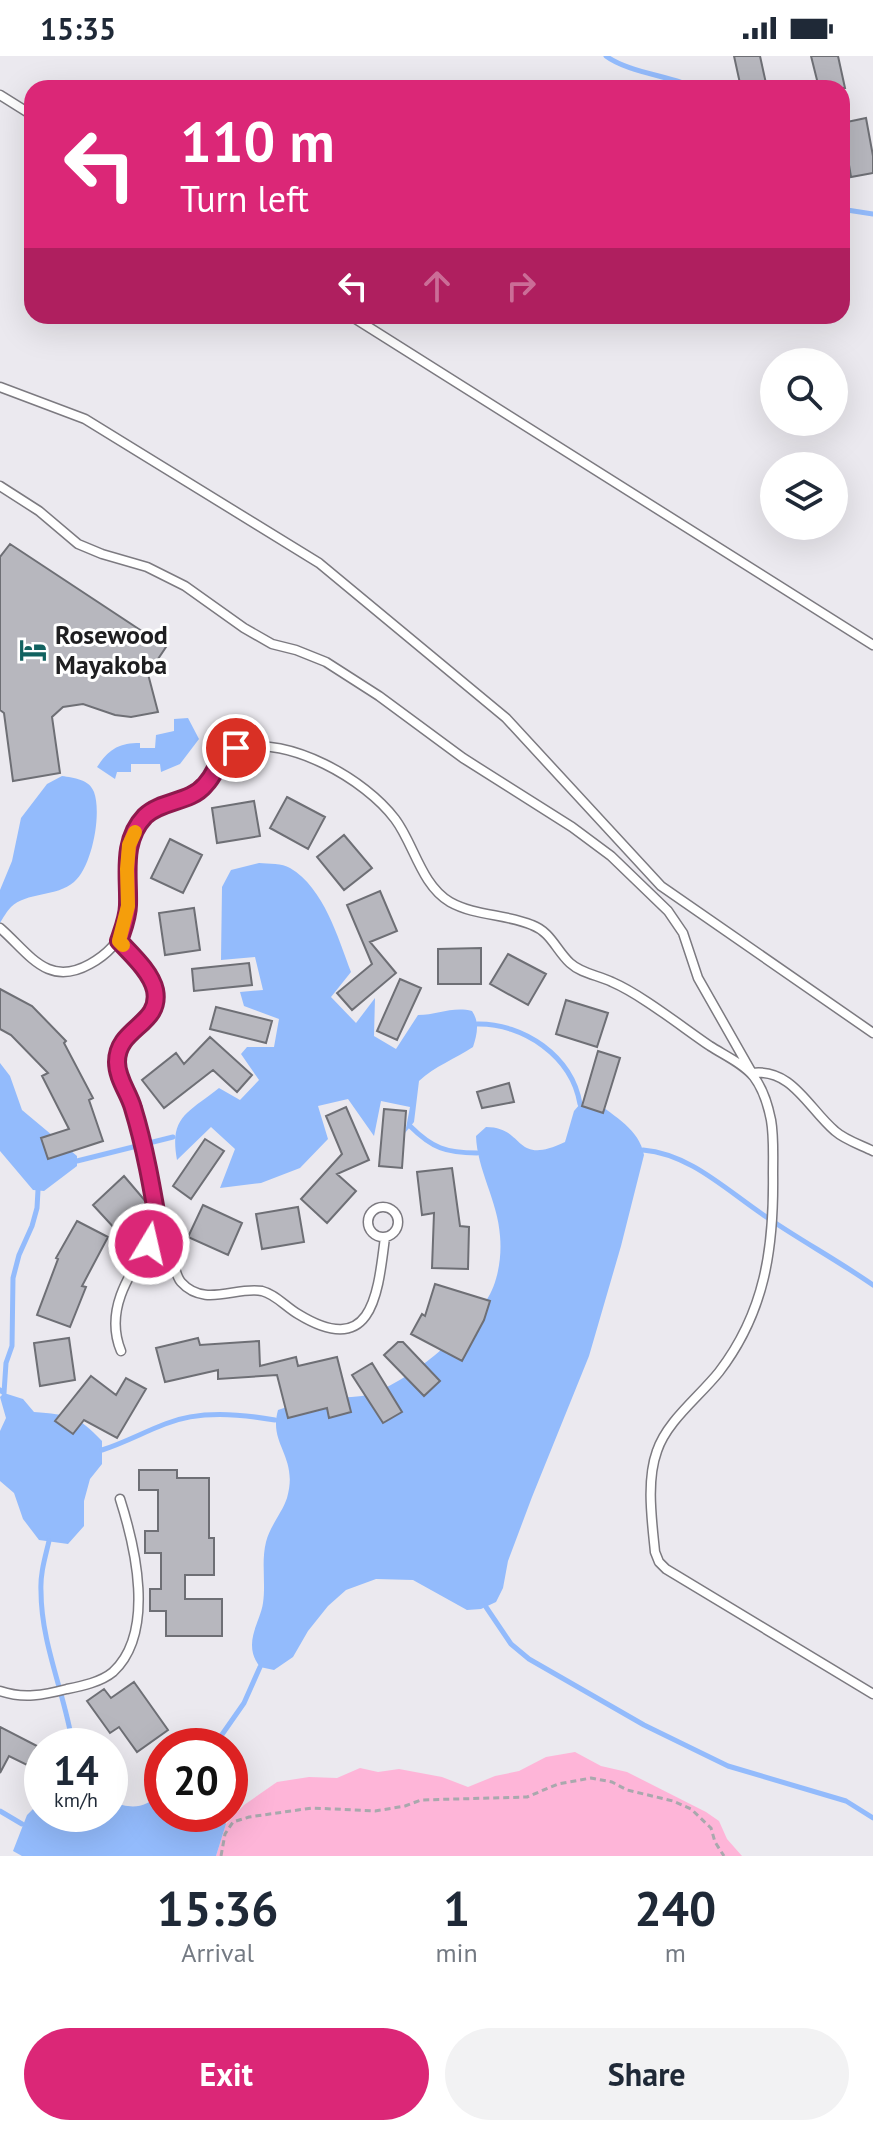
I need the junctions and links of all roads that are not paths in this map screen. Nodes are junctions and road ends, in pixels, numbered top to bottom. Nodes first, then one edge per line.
1 (0, 95) edge
2 (24, 110) edge
3 (364, 324) edge
4 (0, 387) edge
5 (0, 486) edge
6 (873, 645) edge
7 (0, 928) edge
8 (119, 941) junction
9 (873, 1033) edge
10 (752, 1073) junction
11 (873, 1151) edge
12 (159, 1229) junction
13 (385, 1237) dead end
14 (121, 1351) dead end
15 (120, 1499) dead end
16 (0, 1691) edge
17 (873, 1694) edge

1 - 2 lane
3 - 6 lane
4 - 9 lane
5 - 10 lane
7 - 8 lane
8 - 10 lane
8 - 12 lane
10 - 11 lane
10 - 17 lane
12 - 13 lane
12 - 14 lane
15 - 16 lane

